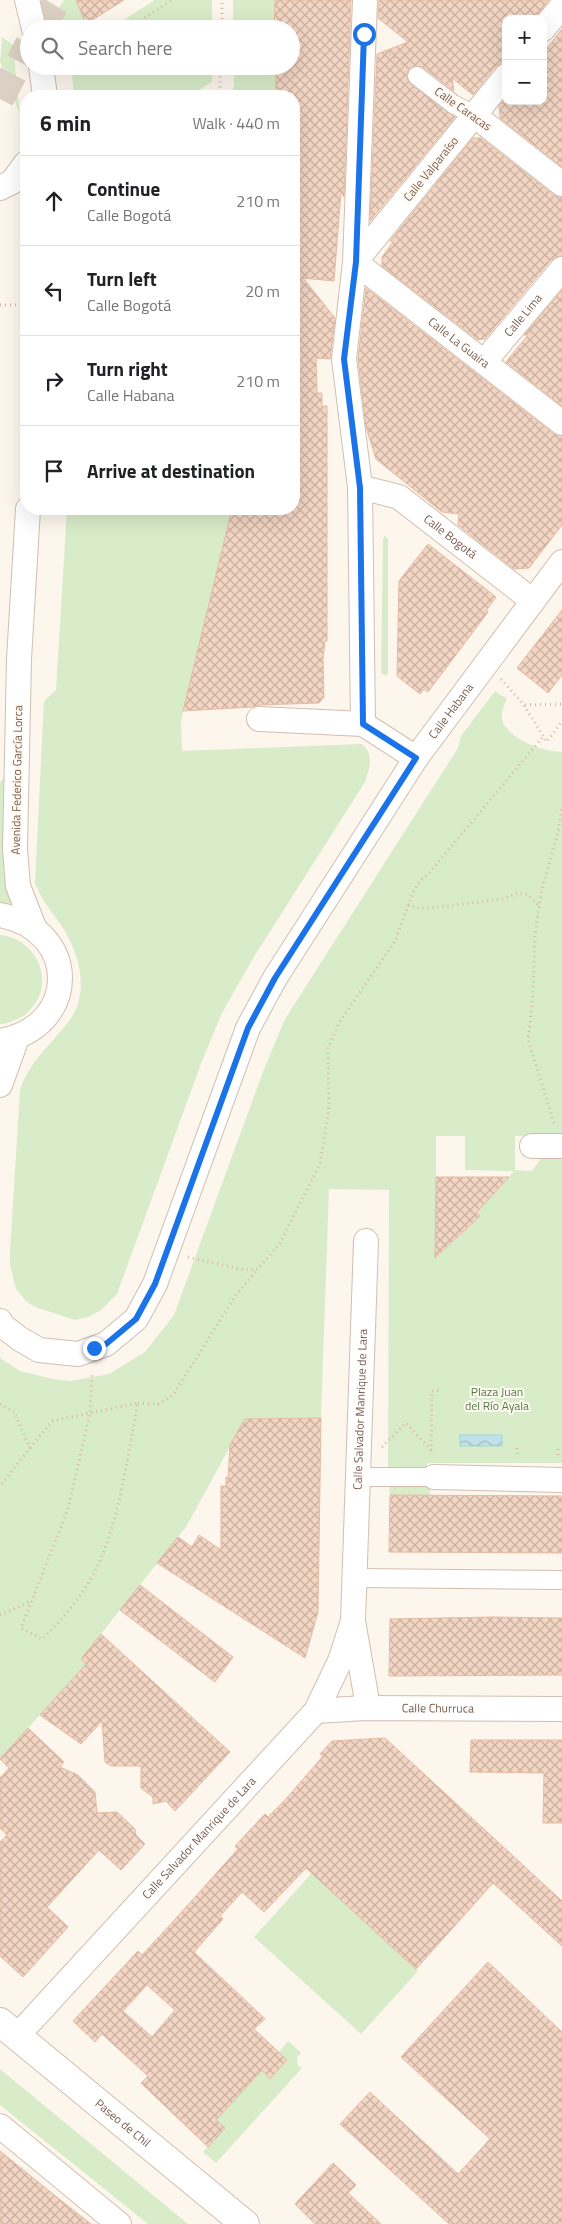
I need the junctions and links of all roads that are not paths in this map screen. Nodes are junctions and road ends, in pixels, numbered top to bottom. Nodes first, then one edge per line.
1 (27, 0) edge
2 (365, 0) edge
3 (562, 6) edge
4 (32, 20) edge
5 (547, 24) edge
6 (42, 75) edge
7 (417, 76) road end
8 (502, 81) edge
9 (44, 90) edge
10 (474, 115) junction
11 (20, 171) edge
12 (562, 184) edge
13 (0, 188) edge
14 (356, 262) junction
15 (562, 269) edge
16 (484, 362) junction
17 (562, 423) edge
18 (360, 488) junction
19 (28, 515) edge
20 (562, 562) edge
21 (533, 601) junction
22 (19, 659) junction
23 (259, 718) dead end
24 (363, 724) junction
25 (416, 758) junction
26 (0, 773) edge
27 (0, 915) edge
28 (34, 927) junction
29 (9, 1040) edge
30 (0, 1085) edge
31 (532, 1146) dead end
32 (560, 1146) edge
33 (366, 1240) dead end
34 (0, 1321) edge
35 (358, 1473) junction
36 (434, 1477) joint
37 (562, 1480) edge
38 (355, 1578) junction
39 (562, 1580) edge
40 (353, 1622) junction
41 (364, 1708) junction
42 (562, 1709) edge
43 (316, 1711) junction
44 (8, 2029) edge
45 (0, 2126) edge
46 (119, 2224) edge
47 (246, 2224) edge

1 - 4 street
2 - 14 street
3 - 5 street
6 - 9 street
7 - 10 street, Calle Caracas
8 - 10 street, Calle Valparaíso
10 - 12 street, Calle Caracas
10 - 14 street, Calle Valparaíso
11 - 13 street
14 - 16 street, Calle La Guaira
14 - 18 street
15 - 16 street, Calle Lima
16 - 17 street, Calle La Guaira
18 - 21 street, Calle Bogotá
18 - 24 street
19 - 22 street, Avenida Federico García Lorca
20 - 21 street, Calle Habana
21 - 25 street, Calle Habana
22 - 26 street, Avenida Federico García Lorca
22 - 28 street, Avenida Federico García Lorca
23 - 24 street
24 - 25 street
25 - 34 street, Calle Habana
27 - 28 street
28 - 29 street
29 - 30 street
31 - 32 street
33 - 35 street, Calle Salvador Manrique de Lara
35 - 36 street
35 - 38 street, Calle Salvador Manrique de Lara
36 - 37 street
38 - 39 street
38 - 40 street, Calle Salvador Manrique de Lara
40 - 41 street, Calle Salvador Manrique de Lara
40 - 43 street, Calle Salvador Manrique de Lara
41 - 42 street, Calle Churruca
41 - 43 street, Calle Churruca
43 - 44 street, Calle Salvador Manrique de Lara
44 - 47 street, Paseo de Chil
45 - 46 street

